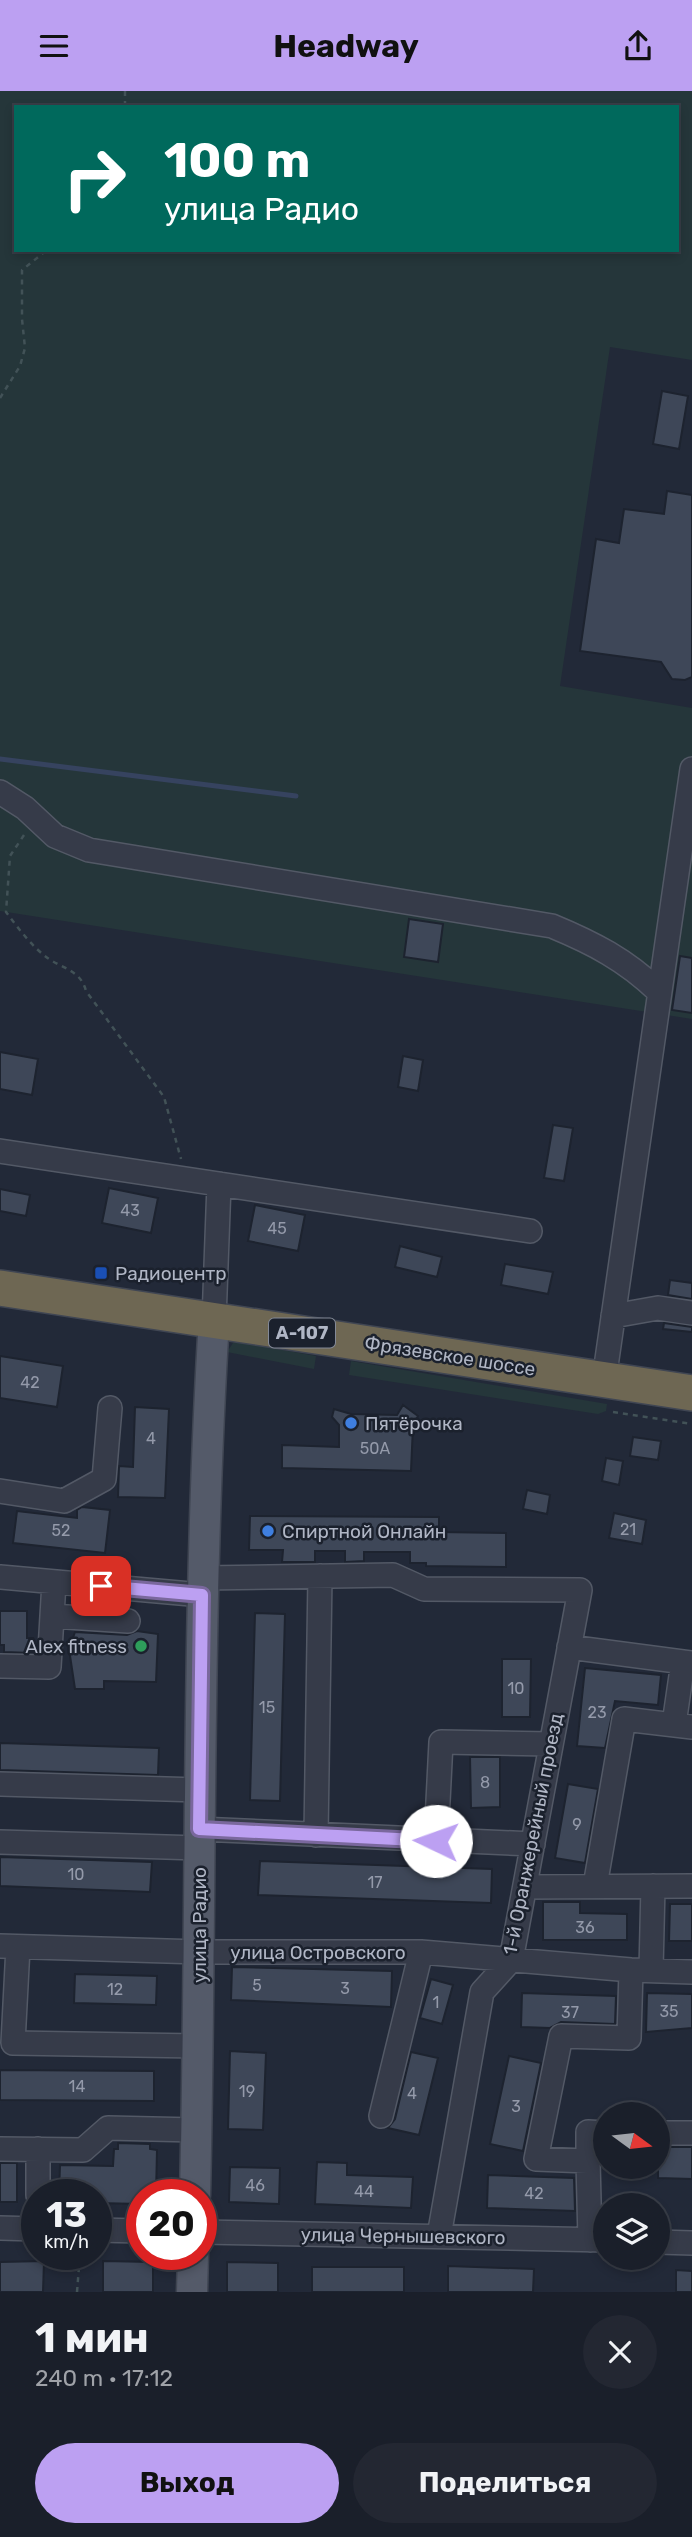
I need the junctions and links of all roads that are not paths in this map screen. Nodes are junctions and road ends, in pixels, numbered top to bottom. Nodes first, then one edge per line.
1 (692, 769) edge
2 (0, 792) edge
3 (658, 991) junction
4 (0, 1151) edge
5 (219, 1184) junction
6 (530, 1231) dead end
7 (0, 1288) edge
8 (692, 1313) edge
9 (613, 1315) junction
10 (214, 1320) junction
11 (692, 1393) edge
12 (608, 1396) junction
13 (110, 1408) dead end
14 (0, 1490) edge
15 (320, 1576) junction
16 (0, 1577) edge
17 (54, 1582) junction
18 (202, 1586) junction
19 (52, 1616) junction
20 (128, 1622) dead end
21 (569, 1647) junction
22 (687, 1662) edge
23 (0, 1666) edge
24 (683, 1726) edge
25 (551, 1744) junction
26 (0, 1784) edge
27 (200, 1790) junction
28 (316, 1835) junction
29 (199, 1838) junction
30 (436, 1841) junction
31 (0, 1842) edge
32 (533, 1844) junction
33 (595, 1886) junction
34 (653, 1886) junction
35 (692, 1886) edge
36 (525, 1887) junction
37 (9, 1946) edge
38 (200, 1952) junction
39 (421, 1952) junction
40 (510, 1960) junction
41 (641, 1970) junction
42 (692, 1972) edge
43 (198, 2046) junction
44 (381, 2116) dead end
45 (196, 2130) junction
46 (593, 2132) edge
47 (670, 2133) edge
48 (692, 2133) edge
49 (0, 2148) edge
50 (38, 2149) junction
51 (589, 2161) junction
52 (38, 2179) edge
53 (195, 2179) edge
54 (593, 2196) edge
55 (0, 2228) edge
56 (21, 2229) edge
57 (217, 2232) edge
58 (439, 2236) junction
59 (593, 2240) edge
60 (670, 2242) edge
61 (692, 2243) edge
62 (193, 2270) edge
63 (192, 2292) edge

1 - 3 street
2 - 3 street
3 - 9 street
4 - 5 street
5 - 6 street
5 - 10 street
7 - 10 highway, Фрязевское шоссе / А-107
8 - 9 street
9 - 12 street
10 - 12 highway, Фрязевское шоссе / А-107
10 - 18 main road, улица Радио
11 - 12 highway, Фрязевское шоссе / А-107
13 - 14 street
15 - 18 street
15 - 21 street, 1-й Оранжерейный проезд
15 - 28 street
16 - 17 street
17 - 18 street
17 - 19 street
18 - 27 main road, улица Радио
19 - 20 street
19 - 23 street
21 - 22 street
21 - 25 street, 1-й Оранжерейный проезд
22 - 24 street
24 - 33 street
25 - 30 street
25 - 32 street, 1-й Оранжерейный проезд
26 - 27 street
27 - 29 main road, улица Радио
28 - 29 street
28 - 30 street
29 - 31 street
29 - 38 main road, улица Радио
30 - 32 street
32 - 36 street, 1-й Оранжерейный проезд
33 - 34 street
33 - 36 street
34 - 35 street
34 - 41 street
36 - 40 street, 1-й Оранжерейный проезд
37 - 38 street, улица Островского
37 - 43 street
38 - 39 street, улица Островского
38 - 43 main road, улица Радио
39 - 40 street, улица Островского
39 - 44 street
40 - 41 street, улица Островского
40 - 58 street, 1-й Оранжерейный проезд
41 - 42 street, улица Островского
41 - 51 street
43 - 45 main road, улица Радио
45 - 50 street
45 - 53 main road, улица Радио
46 - 51 street
47 - 48 street
49 - 50 street
50 - 52 street
51 - 54 street
55 - 56 street
57 - 58 street, улица Чернышевского
58 - 59 street, улица Чернышевского
60 - 61 street
62 - 63 main road

